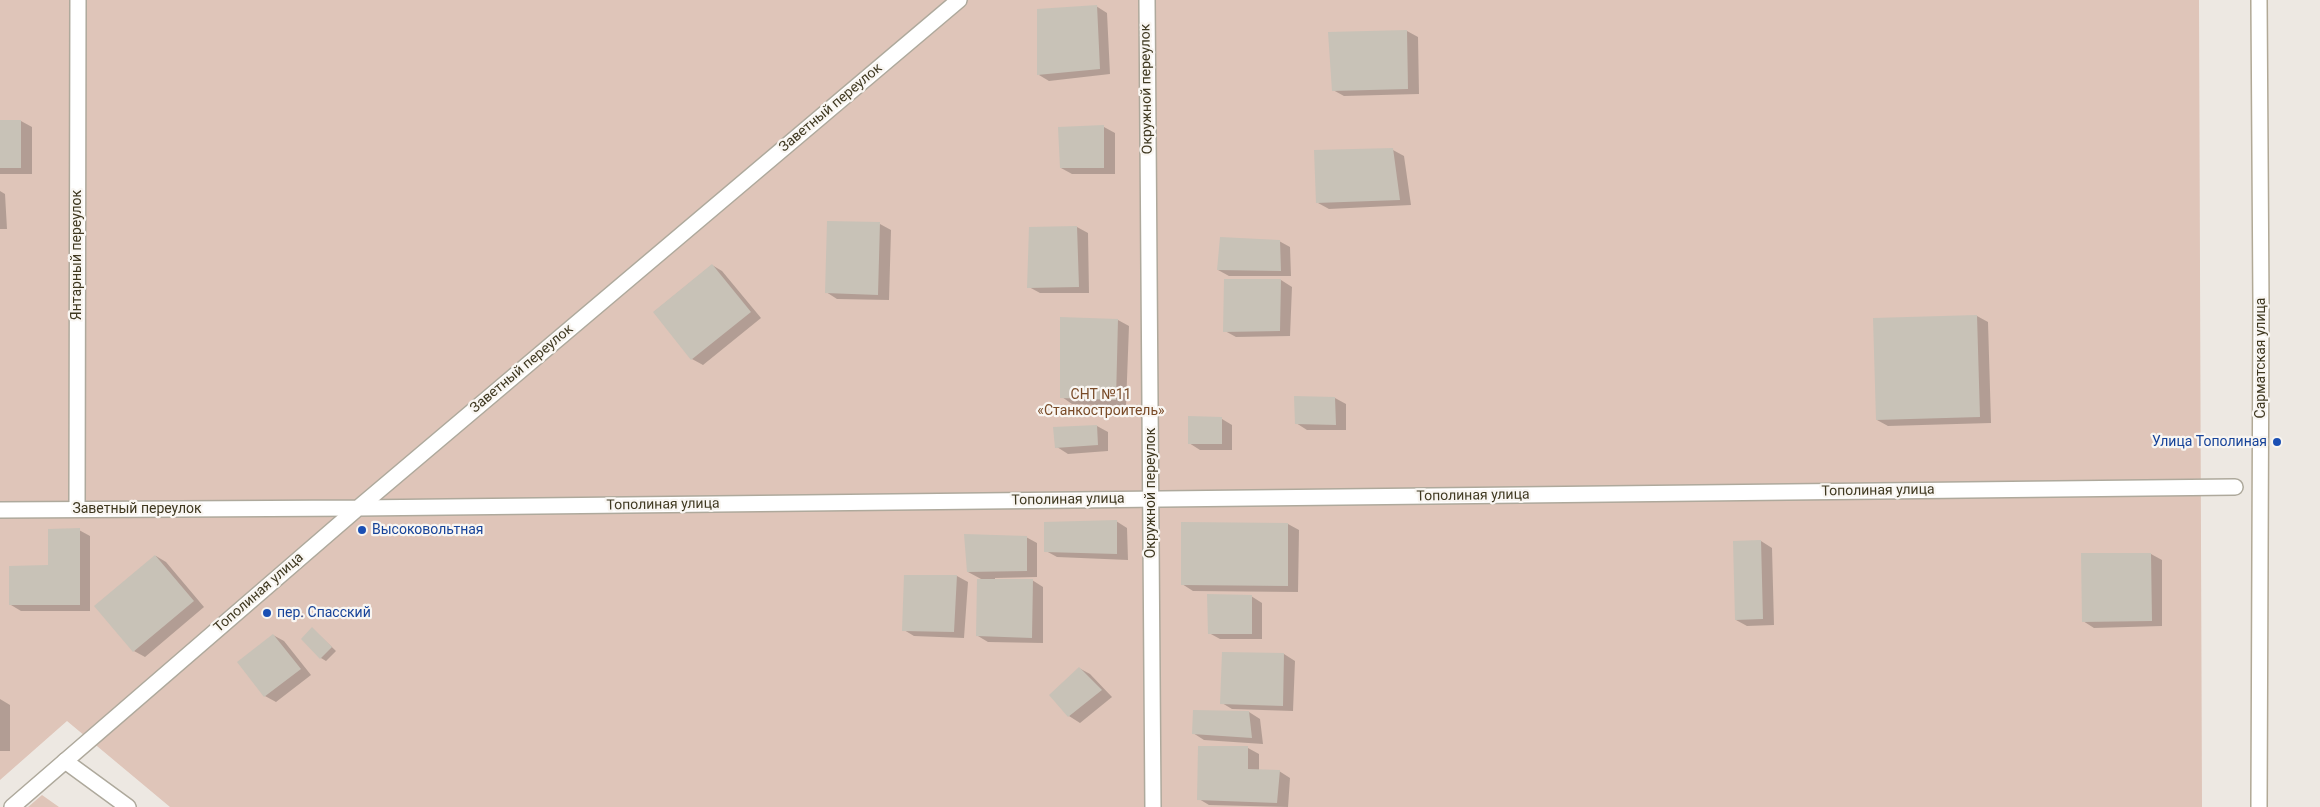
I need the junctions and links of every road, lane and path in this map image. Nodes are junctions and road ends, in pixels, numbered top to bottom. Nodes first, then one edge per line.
1 (78, 0) edge
2 (958, 0) edge
3 (1146, 0) edge
4 (2259, 0) edge
5 (2235, 487) dead end
6 (1151, 499) junction
7 (358, 508) junction
8 (77, 509) junction
9 (0, 510) edge
10 (65, 761) junction
11 (12, 807) edge
12 (128, 807) edge
13 (1153, 807) edge
14 (2259, 807) edge

1 - 8 street, Янтарный переулок
2 - 7 street, Заветный переулок
3 - 6 street, Окружной переулок
4 - 14 street, Сарматская улица
5 - 6 street, Тополиная улица
6 - 7 street, Тополиная улица
6 - 13 street, Окружной переулок
7 - 8 street, Заветный переулок
7 - 10 street, Тополиная улица
8 - 9 street, Заветный переулок
10 - 11 street, Тополиная улица
10 - 12 street

